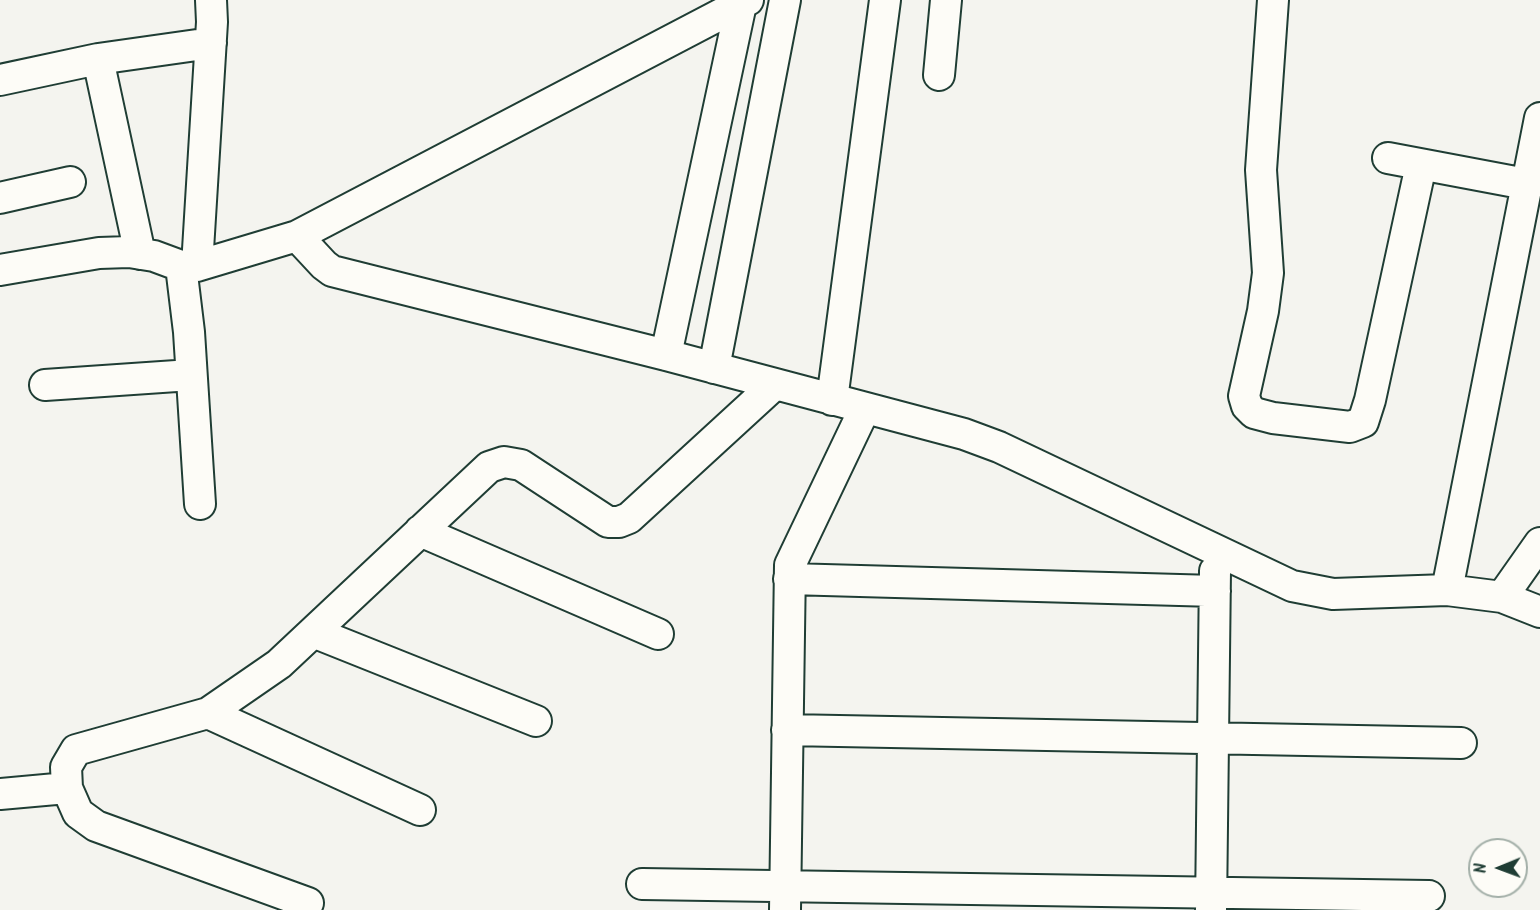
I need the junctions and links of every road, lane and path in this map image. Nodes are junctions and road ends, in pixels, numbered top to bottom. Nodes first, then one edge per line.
1 (211, 0) edge
2 (785, 0) edge
3 (885, 0) edge
4 (946, 0) edge
5 (1273, 0) edge
6 (744, 2) edge
7 (211, 44) junction
8 (98, 59) junction
9 (939, 75) dead end
10 (0, 80) edge
11 (1540, 118) edge
12 (1388, 158) dead end
13 (1421, 165) junction
14 (70, 182) dead end
15 (1526, 184) junction
16 (0, 198) edge
17 (297, 236) junction
18 (140, 254) junction
19 (189, 266) junction
20 (0, 270) edge
21 (666, 355) junction
22 (714, 368) junction
23 (191, 375) junction
24 (45, 385) dead end
25 (774, 385) junction
26 (832, 400) junction
27 (865, 408) junction
28 (200, 504) dead end
29 (420, 531) junction
30 (1540, 543) edge
31 (1215, 549) junction
32 (789, 579) junction
33 (1447, 590) junction
34 (1215, 591) junction
35 (1502, 597) junction
36 (1540, 612) edge
37 (314, 632) junction
38 (658, 634) dead end
39 (208, 713) junction
40 (536, 721) dead end
41 (787, 730) junction
42 (1213, 739) junction
43 (1461, 743) dead end
44 (67, 788) junction
45 (0, 794) edge
46 (420, 810) dead end
47 (642, 884) dead end
48 (1430, 896) dead end
49 (785, 898) edge
50 (1212, 902) edge
51 (308, 903) dead end

1 - 7 street
2 - 22 street
3 - 26 street
4 - 9 street
5 - 13 street
6 - 17 street
6 - 21 street
7 - 8 street
7 - 19 street
8 - 10 street
8 - 18 street
11 - 15 street
12 - 13 street
13 - 15 street
14 - 16 street
15 - 33 street
17 - 19 street
17 - 21 street
18 - 19 street
18 - 20 street
19 - 23 street
21 - 22 street
22 - 25 street
23 - 24 street
23 - 28 street
25 - 26 street
25 - 29 street
26 - 27 street
27 - 31 street
27 - 32 street
29 - 37 street
29 - 38 street
30 - 35 street
31 - 33 street
31 - 34 street
32 - 34 street
32 - 41 street
33 - 35 street
34 - 42 street
35 - 36 street
37 - 39 street
37 - 40 street
39 - 44 street
39 - 46 street
41 - 42 street
41 - 49 street
42 - 43 street
42 - 50 street
44 - 45 street
44 - 51 street
47 - 49 street
48 - 50 street
49 - 50 street

